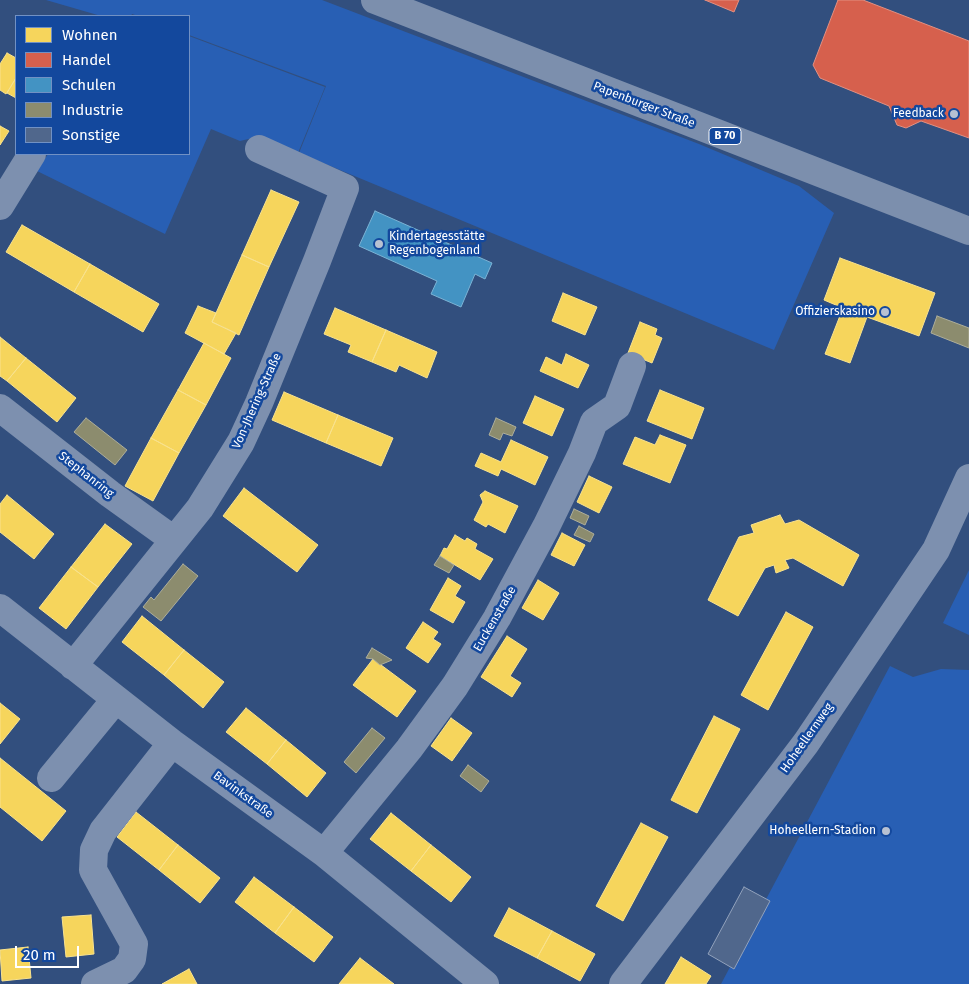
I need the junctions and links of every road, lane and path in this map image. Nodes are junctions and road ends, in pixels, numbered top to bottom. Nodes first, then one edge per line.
1 (375, 0) edge
2 (259, 149) dead end
3 (31, 155) edge
4 (0, 206) edge
5 (969, 231) edge
6 (632, 366) dead end
7 (0, 408) edge
8 (969, 478) edge
9 (174, 540) junction
10 (0, 608) edge
11 (73, 666) junction
12 (116, 699) junction
13 (172, 743) junction
14 (51, 778) dead end
15 (324, 853) junction
16 (95, 984) edge
17 (485, 984) edge
18 (623, 984) edge

1 - 5 main road, Papenburger Straße / B 70
2 - 9 street, Von-Jhering-Straße
3 - 4 street
6 - 15 street, Euckenstraße
7 - 9 street, Stephanring
8 - 18 street, Hoheellernweg
9 - 11 street, Von-Jhering-Straße
10 - 11 street, Bavinkstraße
11 - 12 street, Bavinkstraße
12 - 13 street, Bavinkstraße
12 - 14 street
13 - 15 street, Bavinkstraße
13 - 16 street
15 - 17 street, Bavinkstraße

